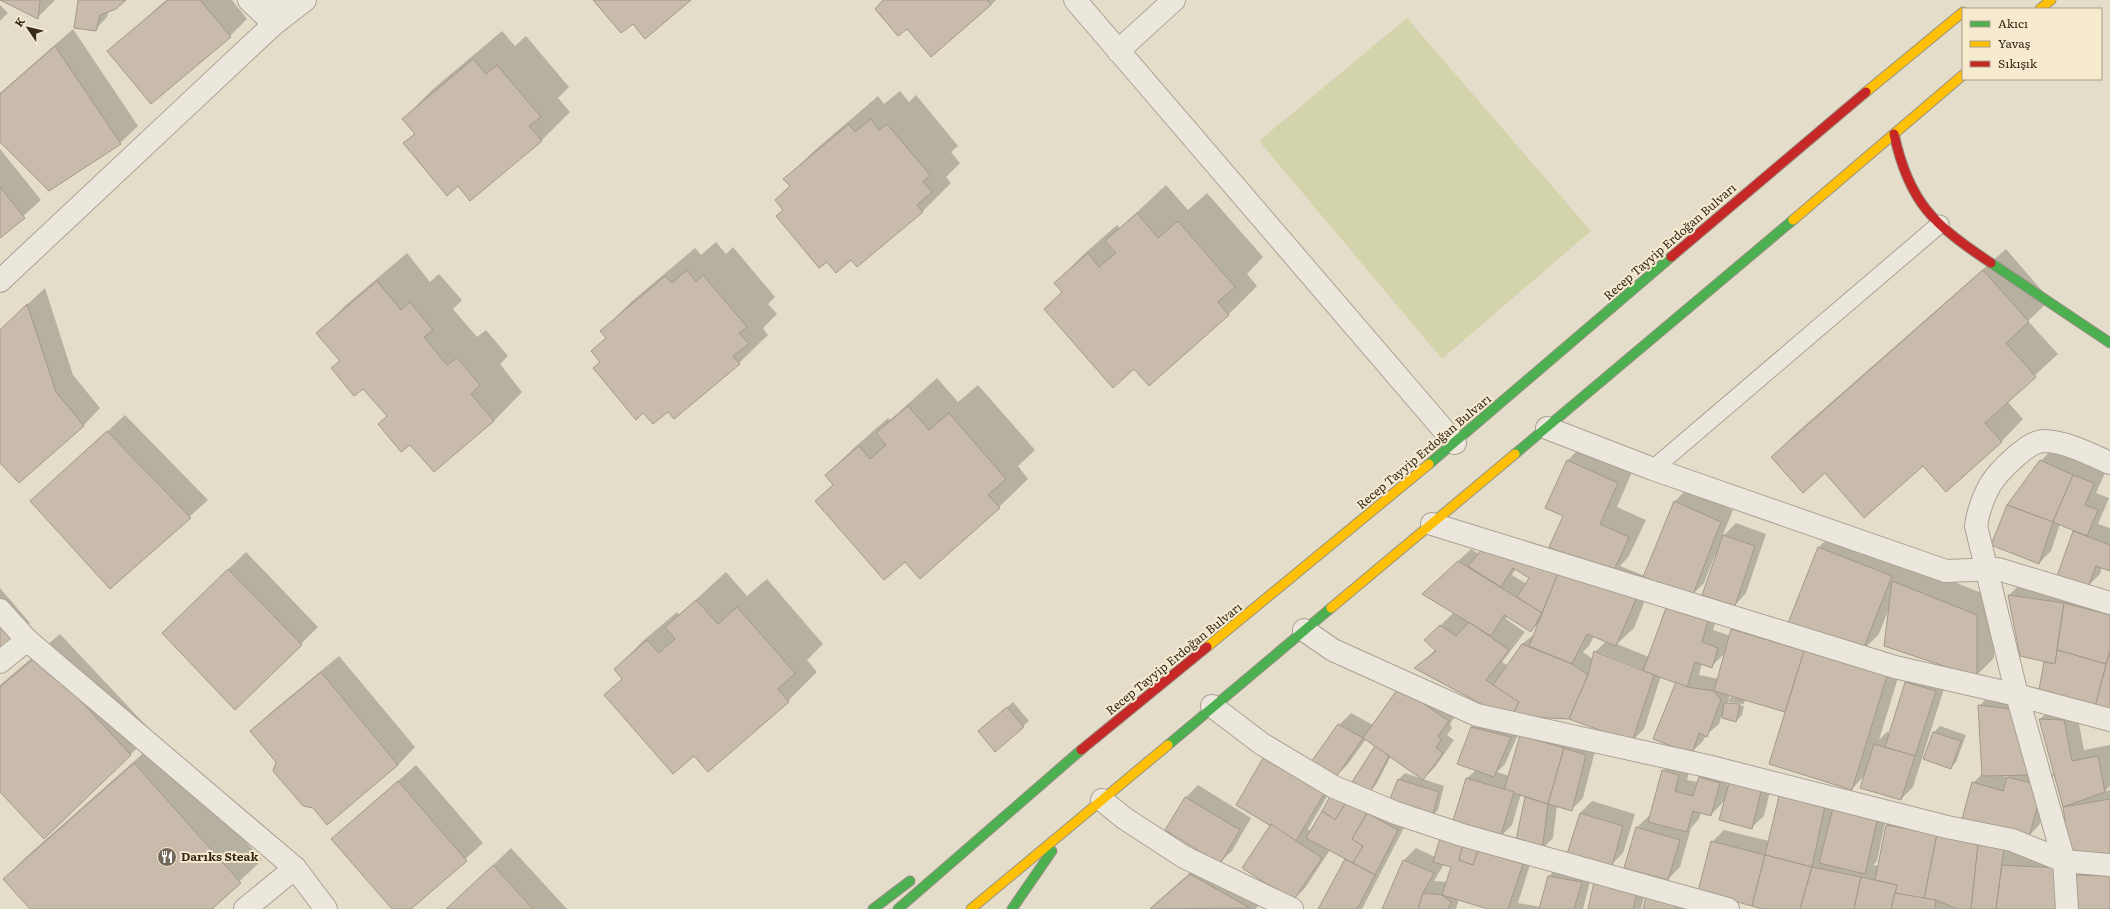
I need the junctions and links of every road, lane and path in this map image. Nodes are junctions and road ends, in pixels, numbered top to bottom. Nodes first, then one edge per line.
1 (249, 0) edge
2 (277, 0) edge
3 (305, 0) edge
4 (1075, 0) edge
5 (1174, 0) edge
6 (2051, 0) edge
7 (2041, 8) edge
8 (1962, 13) edge
9 (274, 24) junction
10 (1118, 51) junction
11 (1962, 76) edge
12 (1894, 134) junction
13 (1940, 224) junction
14 (0, 281) edge
15 (2110, 344) edge
16 (1547, 428) junction
17 (1454, 444) junction
18 (2110, 463) edge
19 (1653, 468) junction
20 (1432, 524) junction
21 (1986, 569) junction
22 (2110, 603) edge
23 (0, 610) edge
24 (1304, 630) junction
25 (27, 640) junction
26 (0, 662) edge
27 (2017, 695) junction
28 (1212, 706) junction
29 (2110, 720) edge
30 (1047, 778) junction
31 (1102, 800) junction
32 (1068, 828) junction
33 (948, 853) dead end
34 (2064, 861) junction
35 (2110, 865) edge
36 (295, 868) junction
37 (916, 876) dead end
38 (245, 909) edge
39 (326, 909) edge
40 (873, 909) edge
41 (898, 909) edge
42 (971, 909) edge
43 (1012, 909) edge
44 (1292, 909) edge
45 (1728, 909) edge
46 (2067, 909) edge

1 - 9 street
2 - 9 street
3 - 9 street
4 - 10 street
5 - 10 street
6 - 7 main road
8 - 17 main road, Recep Tayyip Erdoğan Bulvarı
9 - 14 street
10 - 17 street
11 - 12 main road
12 - 13 main road
12 - 16 main road
13 - 15 main road
13 - 19 lane
16 - 19 street
16 - 20 main road
17 - 30 main road, Recep Tayyip Erdoğan Bulvarı
18 - 21 street
19 - 21 street
20 - 24 main road
20 - 27 street
21 - 22 street
21 - 27 street
23 - 25 street
24 - 28 main road
24 - 34 street
25 - 26 street
25 - 36 street
27 - 29 street
27 - 34 street
28 - 31 main road
28 - 45 street
30 - 33 main road
30 - 41 main road, Recep Tayyip Erdoğan Bulvarı
31 - 32 main road
31 - 44 street
32 - 42 main road
32 - 43 main road
34 - 35 street
34 - 46 street
36 - 38 street
36 - 39 street
37 - 40 main road

